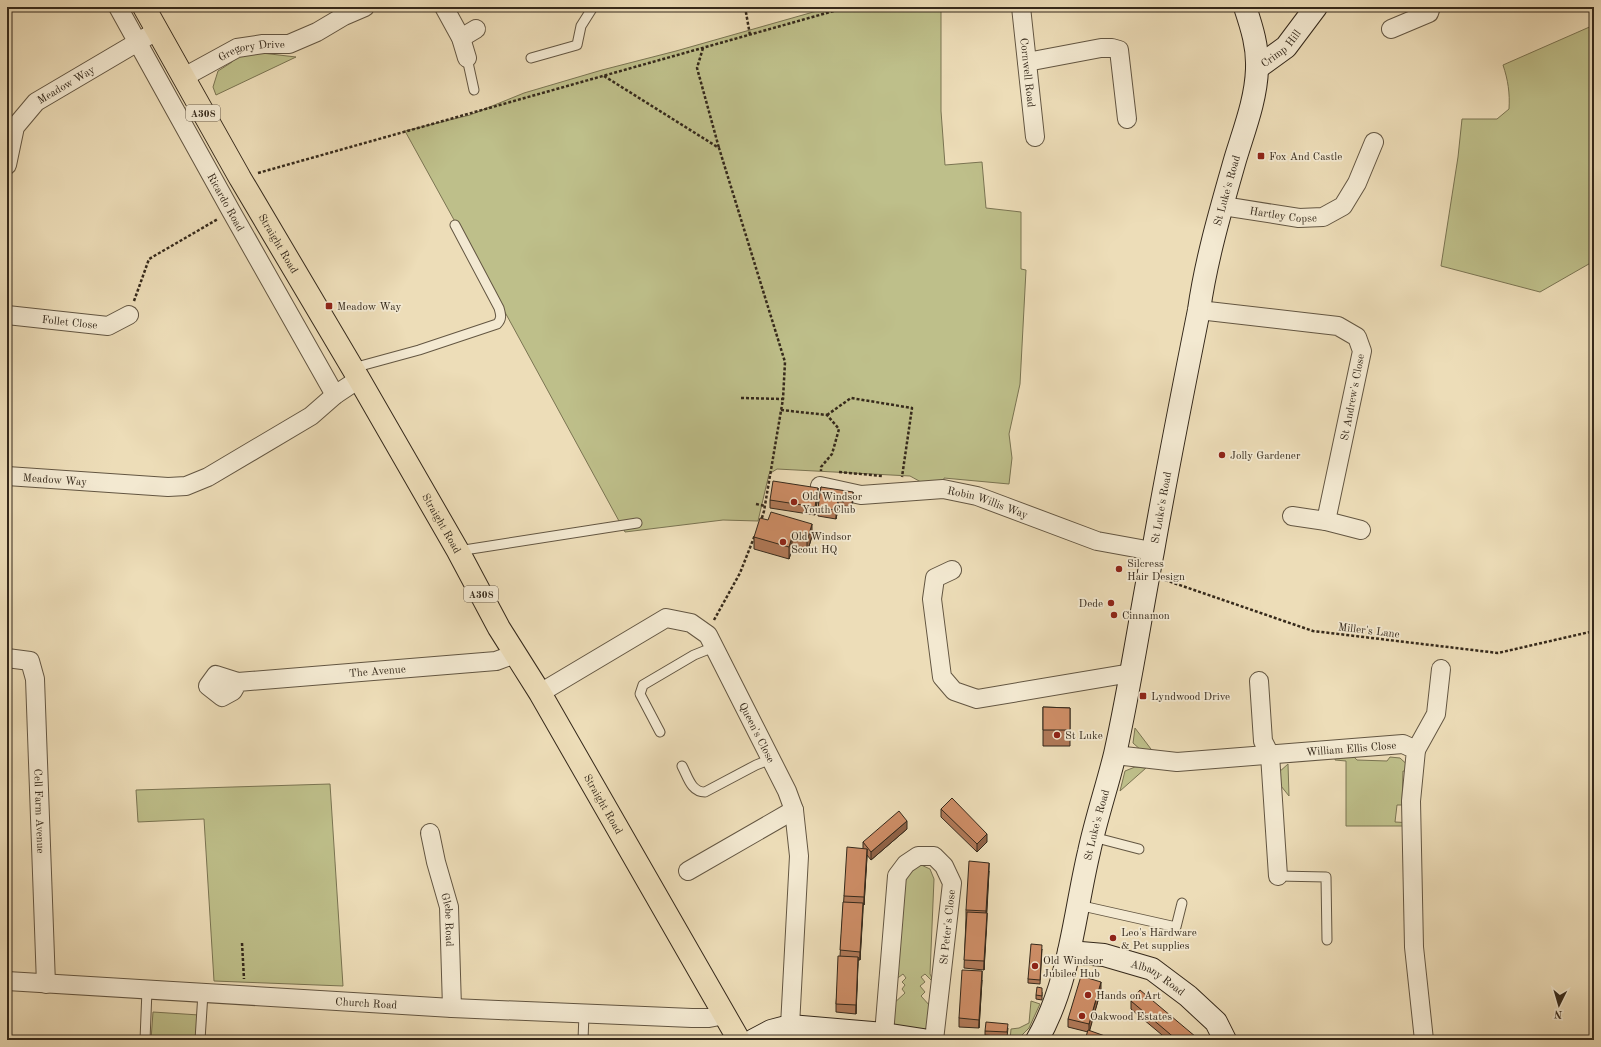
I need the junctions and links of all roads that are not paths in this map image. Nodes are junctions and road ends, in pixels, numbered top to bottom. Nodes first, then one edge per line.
1 (118, 7) edge
2 (144, 7) edge
3 (365, 7) edge
4 (444, 7) edge
5 (593, 7) edge
6 (1021, 7) edge
7 (1245, 7) edge
8 (1316, 7) edge
9 (1431, 7) edge
10 (342, 12) edge
11 (1391, 29) dead end
12 (158, 31) junction
13 (138, 41) junction
14 (467, 58) joint
15 (531, 58) dead end
16 (1027, 62) junction
17 (1257, 68) junction
18 (184, 77) junction
19 (474, 90) dead end
20 (1126, 119) dead end
21 (11, 126) edge
22 (1035, 137) dead end
23 (1374, 142) dead end
24 (7, 166) edge
25 (1223, 206) junction
26 (455, 225) dead end
27 (1199, 310) junction
28 (129, 315) road end
29 (7, 316) edge
30 (356, 373) junction
31 (336, 395) junction
32 (7, 476) edge
33 (820, 486) edge
34 (1292, 516) dead end
35 (1326, 521) junction
36 (637, 523) dead end
37 (1361, 530) dead end
38 (458, 551) junction
39 (1152, 551) junction
40 (952, 570) dead end
41 (710, 640) junction
42 (515, 654) junction
43 (7, 658) edge
44 (1441, 669) dead end
45 (1131, 673) junction
46 (1259, 681) dead end
47 (238, 682) dead end
48 (540, 693) junction
49 (660, 732) dead end
50 (1416, 750) junction
51 (1114, 755) junction
52 (1270, 755) junction
53 (771, 760) junction
54 (682, 766) dead end
55 (794, 810) junction
56 (430, 833) dead end
57 (1093, 838) junction
58 (1139, 850) dead end
59 (688, 871) dead end
60 (1278, 876) joint
61 (1182, 903) dead end
62 (1078, 906) junction
63 (1327, 940) dead end
64 (1069, 952) junction
65 (7, 981) edge
66 (46, 984) junction
67 (147, 990) junction
68 (203, 993) junction
69 (452, 1008) junction
70 (584, 1014) junction
71 (725, 1015) junction
72 (790, 1026) junction
73 (820, 1034) edge
74 (884, 1034) junction
75 (145, 1040) edge
76 (200, 1040) edge
77 (583, 1040) edge
78 (739, 1040) edge
79 (754, 1040) edge
80 (923, 1040) edge
81 (934, 1040) edge
82 (1037, 1040) edge
83 (1226, 1040) edge
84 (1424, 1040) edge

1 - 13 street, Ricardo Road
2 - 12 main road, Straight Road / A308
3 - 10 street, Gregory Drive
4 - 14 street
5 - 15 lane
6 - 16 street, Cornwell Road
7 - 17 main road, St Luke's Road
8 - 17 main road, Crimp Hill
9 - 11 street
10 - 18 street, Gregory Drive
12 - 13 street, Meadow Way
12 - 18 main road, Straight Road / A308
13 - 21 street, Meadow Way
13 - 31 street, Ricardo Road
14 - 19 lane
16 - 20 street
16 - 22 street, Cornwell Road
17 - 25 main road, St Luke's Road
18 - 30 main road, Straight Road / A308
21 - 24 street, Meadow Way
23 - 25 street, Hartley Copse
25 - 27 main road, St Luke's Road
26 - 30 lane
27 - 35 street, St Andrew's Close
27 - 39 main road, St Luke's Road
28 - 29 street, Follet Close
30 - 31 street, Meadow Way
30 - 38 main road, Straight Road / A308
31 - 32 street, Meadow Way
33 - 39 street, Robin Willis Way
34 - 35 street
35 - 37 street
36 - 38 lane
38 - 42 main road, Straight Road / A308
39 - 45 main road, St Luke's Road
40 - 45 street
41 - 48 street, Queen's Close
41 - 49 lane
41 - 53 street, Queen's Close
42 - 47 street, The Avenue
42 - 48 main road, Straight Road / A308
43 - 66 street, Cell Farm Avenue
44 - 50 street
45 - 51 main road, St Luke's Road
46 - 52 street
48 - 71 main road, Straight Road / A308
50 - 52 street, William Ellis Close
50 - 84 street
51 - 52 street, William Ellis Close
51 - 57 main road, St Luke's Road
52 - 60 street
53 - 54 lane
53 - 55 street, Queen's Close
55 - 59 street
55 - 72 street, Queen's Close
56 - 69 street, Glebe Road
57 - 58 lane
57 - 62 main road, St Luke's Road
60 - 63 lane
61 - 62 lane
62 - 64 main road, St Luke's Road
64 - 82 main road, St Luke's Road
64 - 83 main road, Albany Road
65 - 66 street, Church Road
66 - 67 street, Church Road
67 - 68 street, Church Road
67 - 75 lane
68 - 69 street, Church Road
68 - 76 lane
69 - 70 street, Church Road
70 - 71 street, Church Road
70 - 77 lane
71 - 78 main road, Straight Road / A308
72 - 73 main road
72 - 79 main road
73 - 74 main road
74 - 80 main road
74 - 81 street, St Peter's Close

